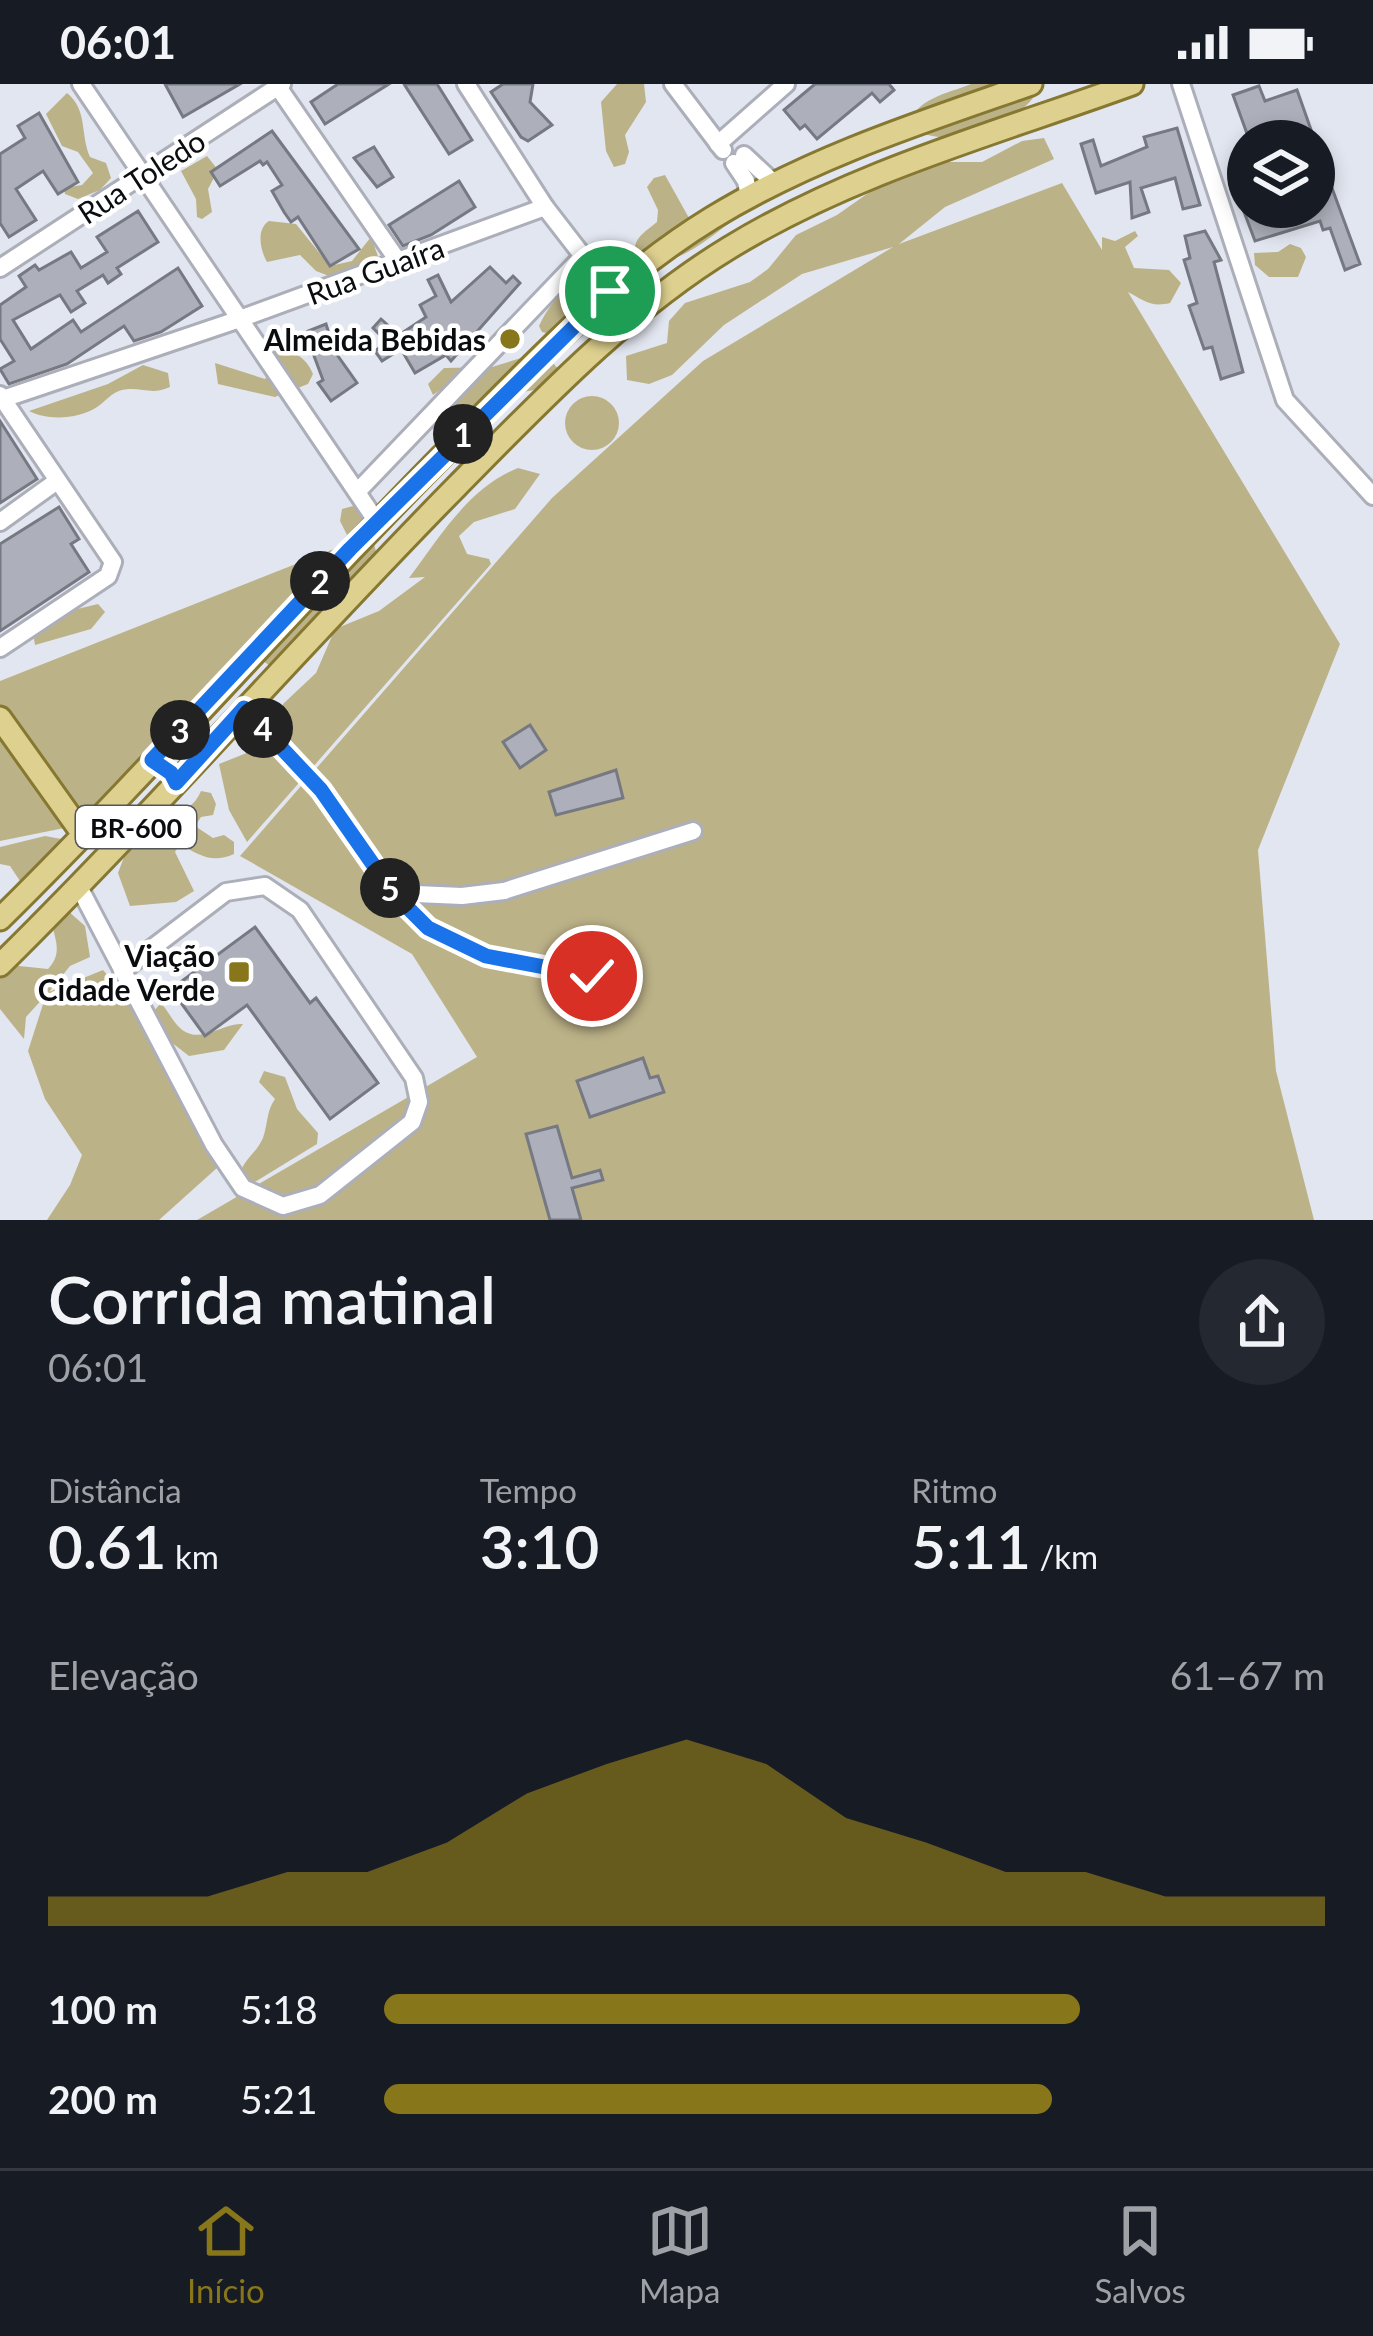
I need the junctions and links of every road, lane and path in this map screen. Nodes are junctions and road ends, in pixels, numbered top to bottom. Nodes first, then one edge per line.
1 (80, 84) edge
2 (466, 84) edge
3 (673, 84) edge
4 (786, 84) edge
5 (1031, 84) edge
6 (1132, 84) edge
7 (1181, 84) edge
8 (280, 85) edge
9 (728, 147) junction
10 (140, 177) junction
11 (774, 183) junction
12 (749, 197) junction
13 (545, 207) junction
14 (583, 256) junction
15 (3, 261) edge
16 (398, 261) junction
17 (610, 291) junction
18 (238, 320) junction
19 (1, 398) edge
20 (57, 481) junction
21 (357, 492) junction
22 (1373, 496) edge
23 (0, 522) edge
24 (376, 522) junction
25 (0, 648) edge
26 (244, 708) junction
27 (0, 718) edge
28 (152, 760) junction
29 (176, 783) junction
30 (693, 831) dead end
31 (82, 833) junction
32 (44, 876) junction
33 (79, 887) junction
34 (393, 893) junction
35 (0, 920) edge
36 (0, 933) edge
37 (0, 965) edge
38 (122, 970) junction
39 (592, 976) dead end

1 - 10 street
2 - 13 street
3 - 9 street
4 - 9 street
5 - 11 main road, BR-600
6 - 26 main road, BR-600
7 - 22 street
8 - 10 street, Rua Toledo
8 - 16 street
9 - 11 street
9 - 12 street
10 - 15 street, Rua Toledo
10 - 18 street
11 - 12 main road, BR-600
12 - 17 main road, BR-600
13 - 14 street
13 - 16 street, Rua Guaíra
14 - 17 street
14 - 21 street
16 - 18 street, Rua Guaíra
17 - 24 main road, BR-600
18 - 19 street, Rua Guaíra
18 - 21 street
19 - 20 street
20 - 23 street
20 - 25 street
21 - 24 street
24 - 28 main road, BR-600
26 - 29 main road, BR-600
26 - 34 street
27 - 31 main road
28 - 29 main road
28 - 31 main road, BR-600
29 - 33 main road, BR-600
30 - 34 street
31 - 32 main road, BR-600
32 - 35 main road, BR-600
32 - 36 main road
33 - 37 main road, BR-600
33 - 38 street
34 - 39 street
38 - 38 street

